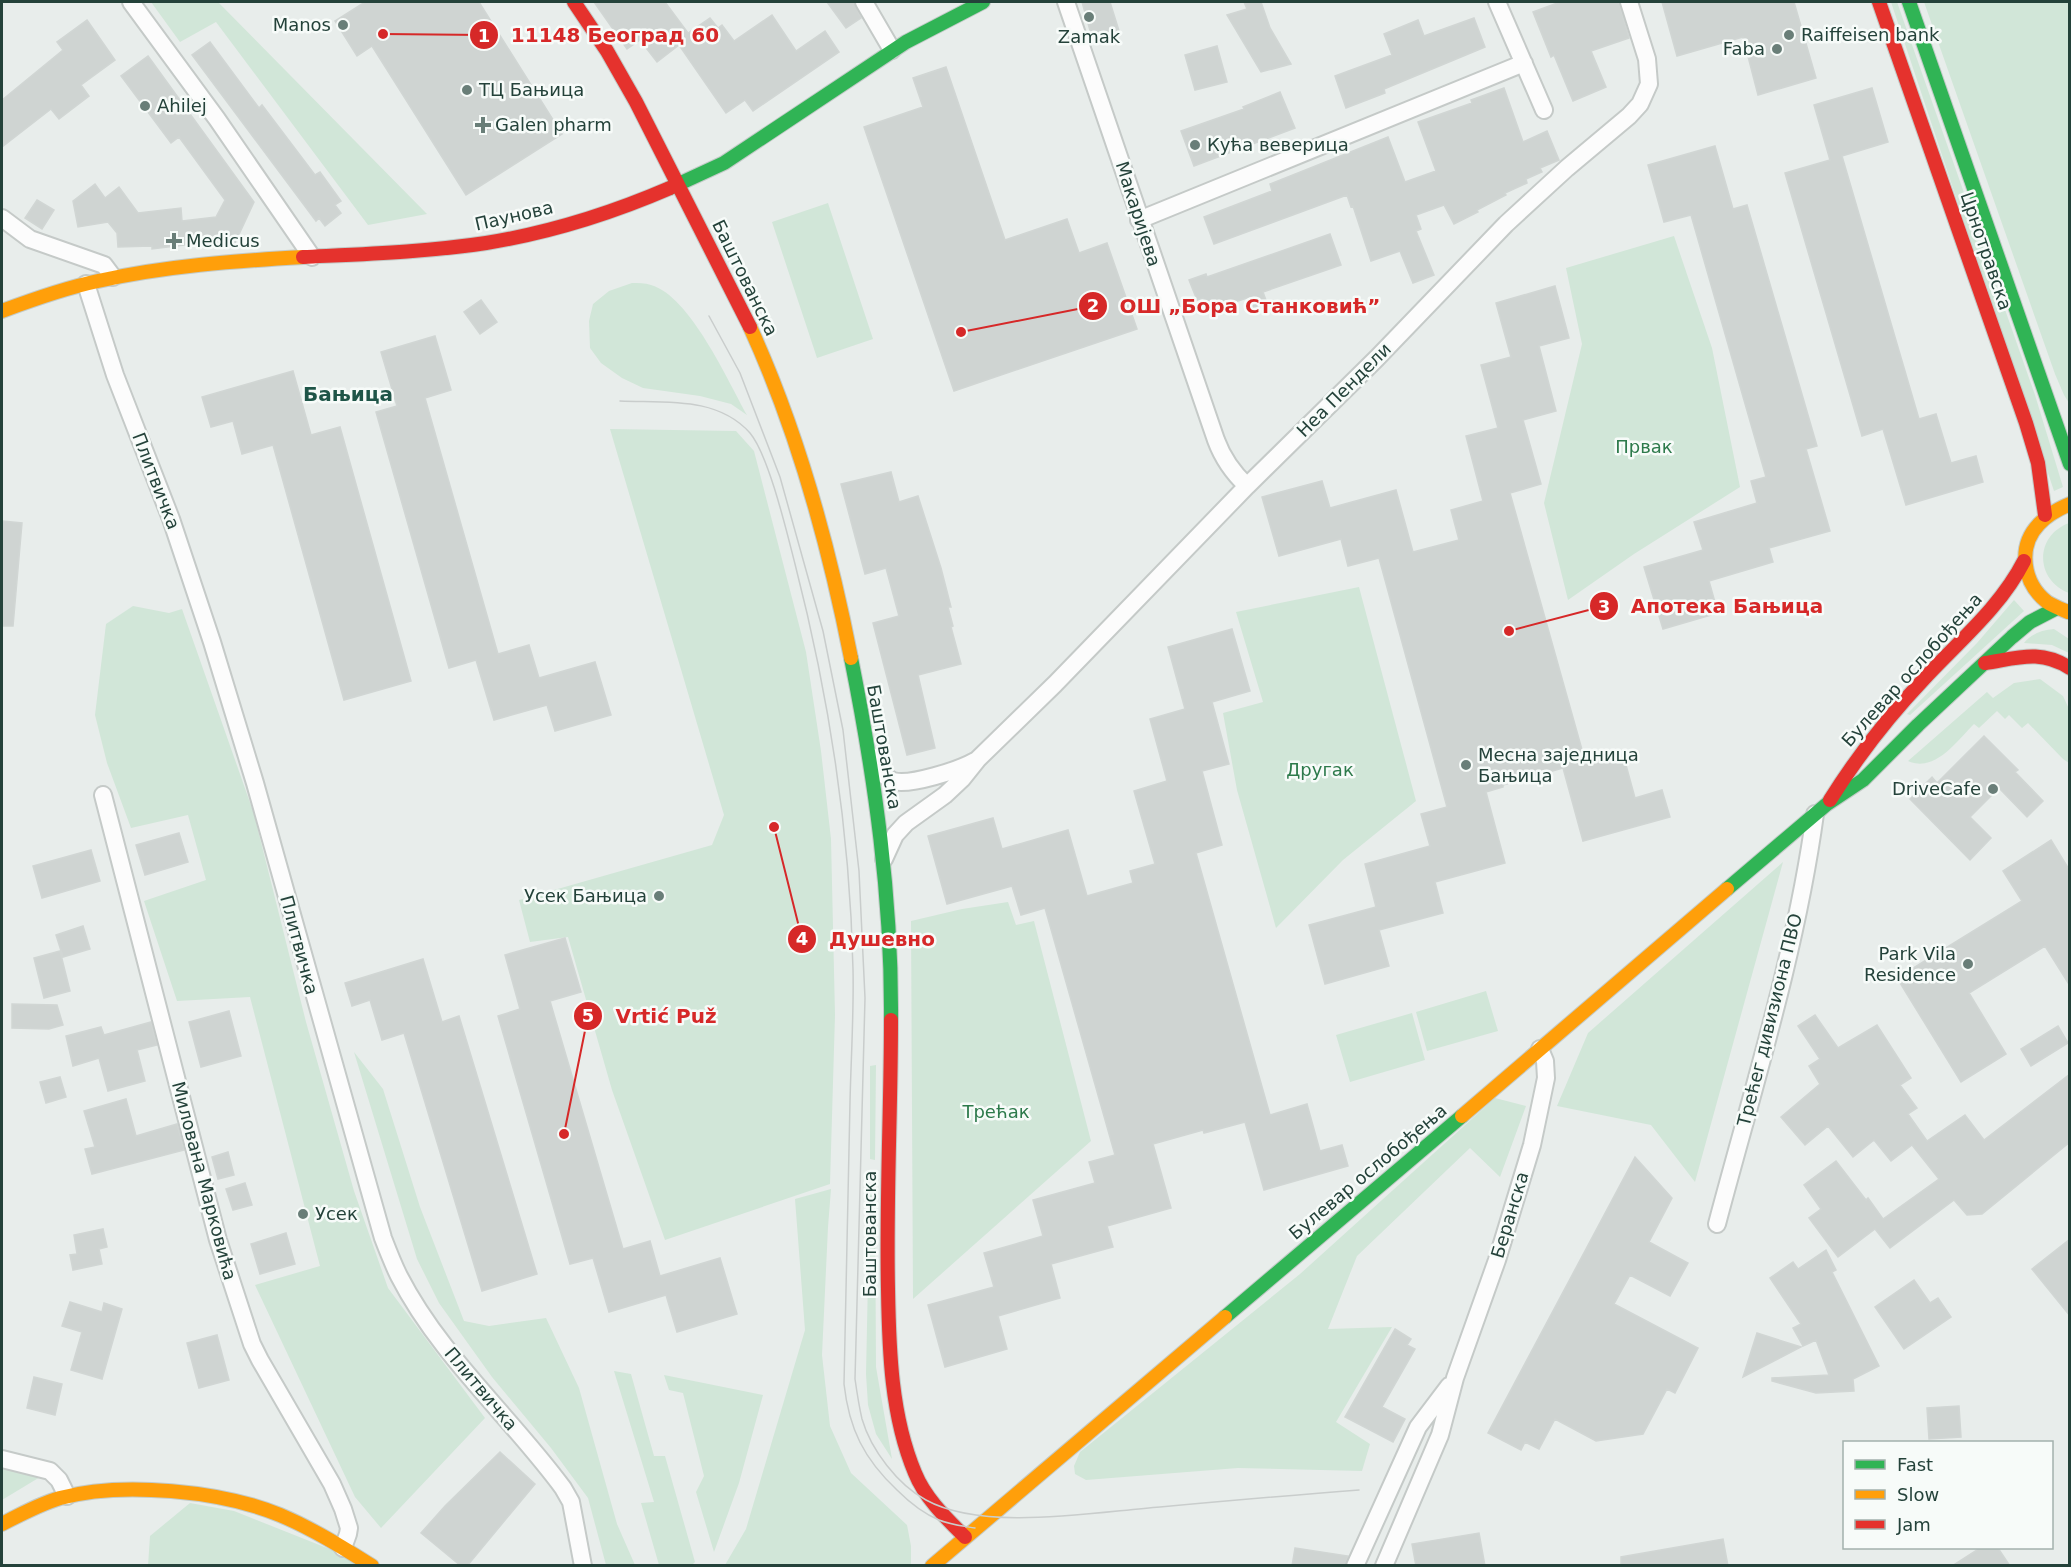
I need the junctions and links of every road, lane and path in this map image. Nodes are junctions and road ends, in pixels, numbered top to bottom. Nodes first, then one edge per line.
1 (132, 2) edge
2 (574, 2) edge
3 (864, 2) edge
4 (983, 2) edge
5 (1066, 2) edge
6 (1497, 2) edge
7 (1629, 2) edge
8 (1879, 2) edge
9 (1909, 2) edge
10 (892, 50) junction
11 (1524, 63) junction
12 (1544, 110) dead end
13 (678, 184) junction
14 (2, 218) edge
15 (1139, 220) junction
16 (312, 257) junction
17 (113, 277) junction
18 (86, 284) junction
19 (2, 311) edge
20 (2058, 429) junction
21 (2070, 442) edge
22 (2070, 464) edge
23 (1247, 486) junction
24 (2070, 504) edge
25 (2045, 515) junction
26 (2025, 561) junction
27 (2064, 610) edge
28 (1985, 663) junction
29 (2070, 668) edge
30 (867, 745) junction
31 (978, 759) junction
32 (103, 795) dead end
33 (1821, 809) junction
34 (884, 860) junction
35 (1540, 1050) junction
36 (1717, 1224) dead end
37 (1455, 1378) junction
38 (2, 1459) edge
39 (67, 1496) junction
40 (2, 1524) edge
41 (965, 1537) junction
42 (343, 1548) junction
43 (1358, 1558) edge
44 (1385, 1562) edge
45 (940, 1563) edge
46 (372, 1566) edge
47 (583, 1566) edge

1 - 16 street
2 - 13 main road, Баштованска
3 - 10 street
4 - 10 main road, Паунова
5 - 15 street, Макаријева
6 - 11 street
7 - 23 street, Неа Пендели
8 - 25 main road, Црнотравска
9 - 20 main road, Црнотравска
10 - 13 main road, Паунова
11 - 12 street
11 - 15 street
13 - 16 main road, Паунова
13 - 30 main road, Баштованска
14 - 17 street
15 - 23 street, Макаријева
16 - 17 main road, Паунова
17 - 18 main road, Паунова
18 - 19 main road, Паунова
18 - 47 street, Плитвичка
20 - 21 main road
20 - 22 main road, Црнотравска
23 - 31 street, Неа Пендели
24 - 25 main road
25 - 26 main road
26 - 27 main road
26 - 33 main road, Булевар ослобођења
27 - 28 main road, Булевар ослобођења
28 - 29 main road
28 - 33 main road, Булевар ослобођења
30 - 31 street, Неа Пендели
30 - 34 main road, Баштованска
31 - 34 street, Неа Пендели
32 - 42 street, Милована Марковића
33 - 35 main road, Булевар ослобођења
33 - 36 street, Трећег дивизиона ПВО
34 - 41 main road, Баштованска
35 - 37 street, Беранска
35 - 41 main road, Булевар ослобођења
37 - 43 street, Беранска
37 - 44 street, Беранска
38 - 39 street
39 - 40 main road
39 - 42 main road
41 - 45 main road, Булевар ослобођења
42 - 46 main road

